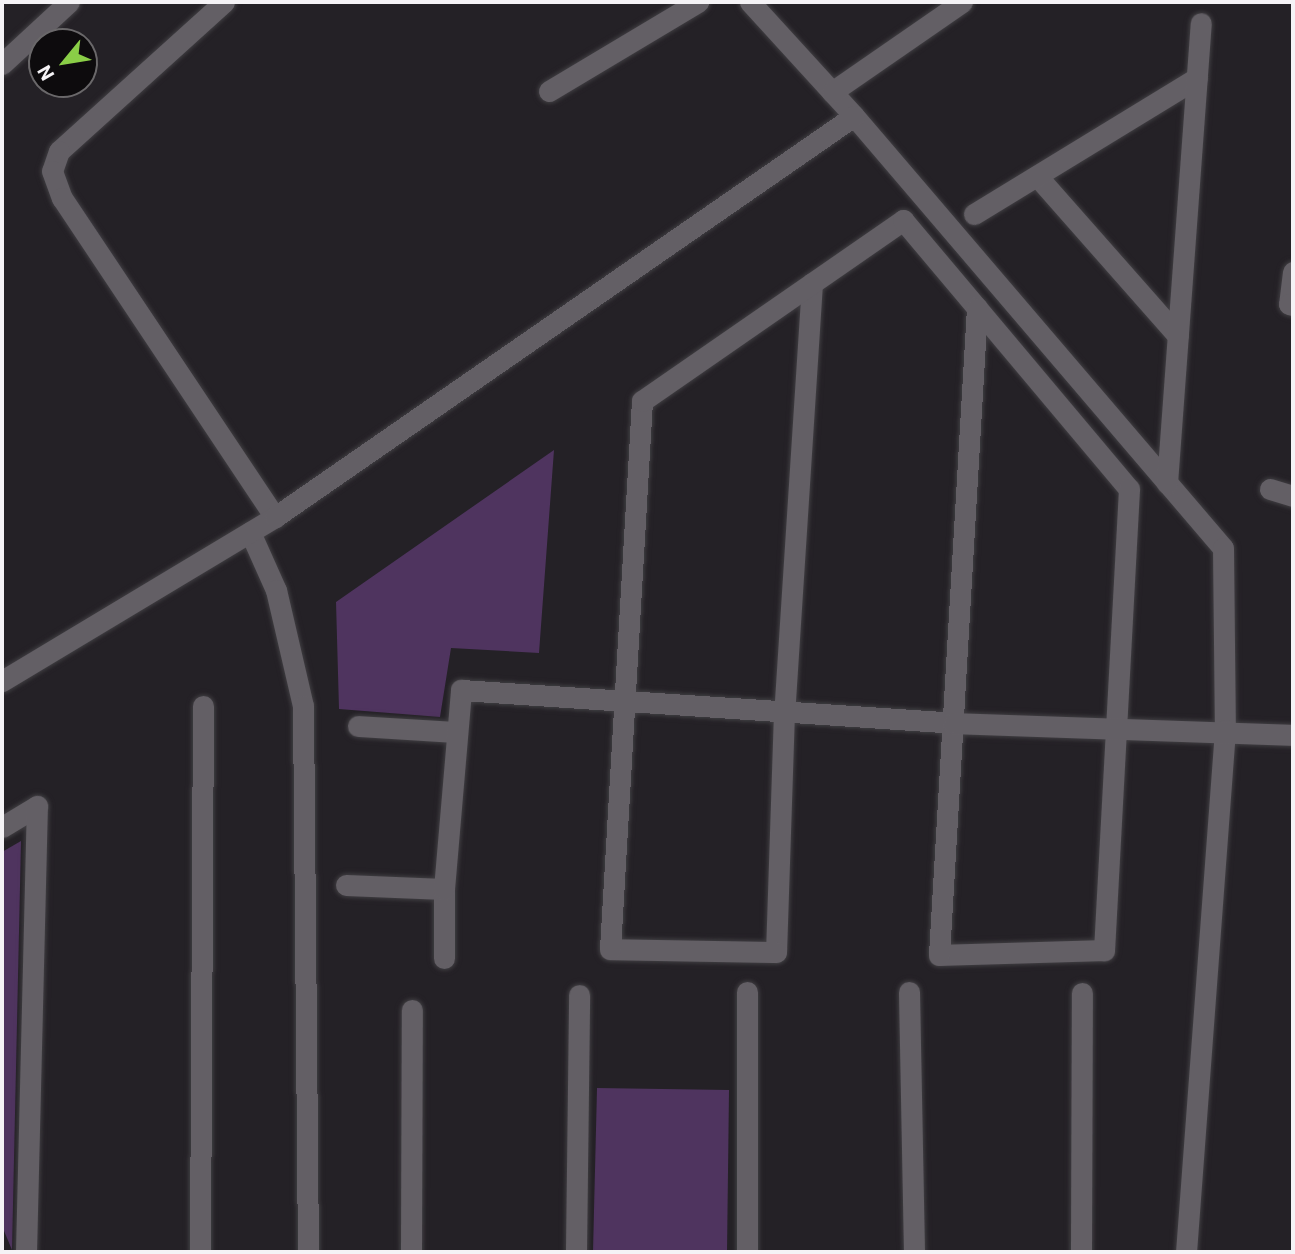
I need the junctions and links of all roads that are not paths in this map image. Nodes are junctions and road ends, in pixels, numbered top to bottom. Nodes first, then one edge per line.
1 (69, 2) edge
2 (224, 2) edge
3 (698, 2) edge
4 (750, 2) edge
5 (961, 2) edge
6 (1201, 23) dead end
7 (2, 64) edge
8 (1197, 78) junction
9 (549, 91) dead end
10 (832, 92) junction
11 (854, 116) junction
12 (1037, 176) junction
13 (974, 214) dead end
14 (1293, 272) edge
15 (812, 283) junction
16 (1293, 305) edge
17 (977, 308) junction
18 (1178, 336) junction
19 (1167, 483) junction
20 (1270, 489) dead end
21 (1293, 495) edge
22 (275, 517) junction
23 (250, 531) junction
24 (2, 681) edge
25 (621, 701) junction
26 (203, 706) dead end
27 (784, 712) junction
28 (954, 723) junction
29 (358, 726) dead end
30 (1115, 726) junction
31 (1225, 730) junction
32 (457, 732) junction
33 (1293, 735) edge
34 (2, 827) edge
35 (346, 885) dead end
36 (444, 889) junction
37 (444, 958) dead end
38 (747, 992) dead end
39 (909, 992) dead end
40 (1083, 993) dead end
41 (579, 995) dead end
42 (412, 1010) dead end
43 (26, 1252) edge
44 (200, 1252) edge
45 (308, 1252) edge
46 (411, 1252) edge
47 (576, 1252) edge
48 (747, 1252) edge
49 (914, 1252) edge
50 (1081, 1252) edge
51 (1186, 1252) edge

1 - 7 street
2 - 22 street
3 - 9 street
4 - 10 street
5 - 10 street
6 - 8 street
8 - 12 street
8 - 18 street
10 - 11 street
11 - 19 street
11 - 22 street
12 - 13 street
12 - 18 street
14 - 16 street
15 - 17 street
15 - 25 street
15 - 27 street
17 - 28 street
17 - 30 street
18 - 19 street
19 - 31 street
20 - 21 street
22 - 23 street
23 - 24 street
23 - 45 street
25 - 27 street
25 - 27 street
25 - 32 street
26 - 44 street
27 - 28 street
28 - 30 street
28 - 30 street
29 - 32 street
30 - 31 street
31 - 33 street
31 - 51 street
32 - 36 street
34 - 43 street
35 - 36 street
36 - 37 street
38 - 48 street
39 - 49 street
40 - 50 street
41 - 47 street
42 - 46 street

